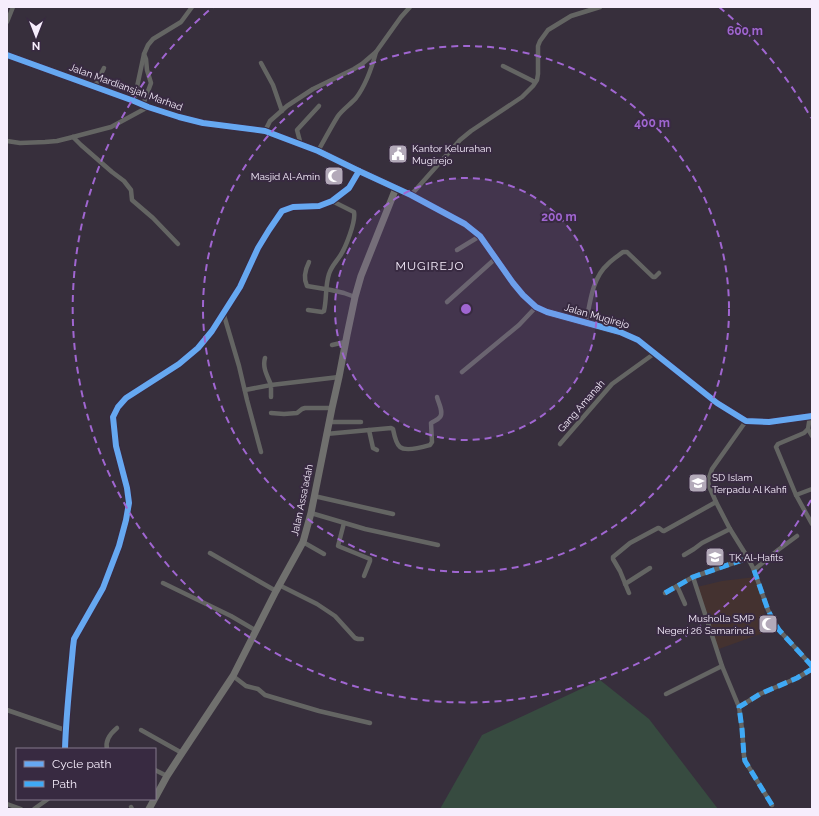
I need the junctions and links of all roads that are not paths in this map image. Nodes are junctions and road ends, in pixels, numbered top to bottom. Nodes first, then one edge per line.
1 (13, 7) edge
2 (192, 7) edge
3 (410, 7) edge
4 (600, 7) edge
5 (7, 22) edge
6 (376, 52) junction
7 (144, 54) junction
8 (7, 55) edge
9 (261, 63) dead end
10 (504, 66) dead end
11 (104, 68) dead end
12 (535, 82) junction
13 (95, 86) junction
14 (134, 101) junction
15 (145, 106) junction
16 (319, 106) dead end
17 (282, 111) junction
18 (265, 131) junction
19 (73, 137) junction
20 (7, 140) edge
21 (301, 144) junction
22 (318, 151) junction
23 (359, 172) junction
24 (396, 188) junction
25 (411, 195) junction
26 (332, 201) junction
27 (480, 236) junction
28 (178, 244) dead end
29 (457, 250) dead end
30 (496, 258) junction
31 (309, 262) dead end
32 (659, 273) dead end
33 (326, 289) junction
34 (355, 297) junction
35 (447, 302) dead end
36 (536, 307) junction
37 (308, 310) dead end
38 (223, 312) junction
39 (586, 323) junction
40 (345, 342) junction
41 (332, 345) dead end
42 (655, 353) junction
43 (265, 358) dead end
44 (462, 372) dead end
45 (339, 377) junction
46 (271, 385) junction
47 (245, 390) junction
48 (271, 397) dead end
49 (437, 397) dead end
50 (332, 408) junction
51 (271, 413) dead end
52 (811, 416) edge
53 (329, 422) junction
54 (361, 422) dead end
55 (746, 422) junction
56 (808, 429) junction
57 (369, 430) junction
58 (326, 434) junction
59 (812, 436) edge
60 (560, 444) dead end
61 (377, 450) dead end
62 (261, 452) dead end
63 (812, 488) edge
64 (796, 495) junction
65 (314, 496) junction
66 (716, 502) junction
67 (310, 513) junction
68 (393, 514) dead end
69 (344, 523) junction
70 (812, 524) edge
71 (730, 529) junction
72 (797, 536) dead end
73 (303, 542) junction
74 (438, 545) dead end
75 (210, 553) dead end
76 (324, 554) dead end
77 (684, 555) dead end
78 (748, 558) junction
79 (650, 568) dead end
80 (754, 570) junction
81 (364, 576) dead end
82 (693, 577) junction
83 (163, 583) dead end
84 (625, 584) junction
85 (677, 586) junction
86 (278, 588) junction
87 (628, 593) dead end
88 (664, 593) dead end
89 (685, 604) dead end
90 (255, 630) junction
91 (362, 639) dead end
92 (722, 666) junction
93 (812, 666) edge
94 (812, 669) edge
95 (233, 676) junction
96 (666, 694) dead end
97 (739, 708) junction
98 (7, 710) edge
99 (370, 723) dead end
100 (117, 728) dead end
101 (65, 730) junction
102 (141, 730) dead end
103 (65, 748) edge
104 (107, 748) edge
105 (182, 753) junction
106 (156, 770) edge
107 (167, 776) junction
108 (156, 796) edge
109 (47, 800) edge
110 (154, 800) edge
111 (7, 804) edge
112 (772, 805) dead end
113 (21, 809) edge
114 (34, 809) edge
115 (149, 809) edge

1 - 5 street
2 - 7 street
3 - 6 street
4 - 12 street
6 - 17 street
6 - 22 street
7 - 14 street
7 - 15 street
8 - 13 street, Jalan Mardiansjah Marhad
9 - 17 street
10 - 12 street
11 - 13 street
12 - 25 street
13 - 14 street, Jalan Mardiansjah Marhad
14 - 15 street, Jalan Mardiansjah Marhad
15 - 18 street, Jalan Mardiansjah Marhad
15 - 19 street
16 - 21 street
17 - 18 street
18 - 21 street, Jalan Mardiansjah Marhad
19 - 20 street
19 - 28 street
21 - 22 street, Jalan Mardiansjah Marhad
22 - 23 street, Jalan Mardiansjah Marhad
23 - 24 street, Jalan Mardiansjah Marhad
23 - 26 street
24 - 25 street, Jalan Mugirejo
24 - 34 street, Jalan Assa'adah
25 - 27 street, Jalan Mugirejo
26 - 33 street
26 - 38 street
27 - 29 street
27 - 30 street, Jalan Mugirejo
30 - 35 street
30 - 36 street, Jalan Mugirejo
31 - 33 street
32 - 39 street
33 - 34 street
33 - 37 street
34 - 40 street, Jalan Assa'adah
36 - 39 street, Jalan Mugirejo
36 - 44 street
38 - 47 street
38 - 101 street
39 - 42 street, Jalan Mugirejo
40 - 41 street
40 - 45 street, Jalan Assa'adah
42 - 55 street, Jalan Mugirejo
42 - 60 street, Gang Amanah
43 - 46 street
45 - 46 street
45 - 50 street, Jalan Assa'adah
46 - 47 street
46 - 48 street
47 - 62 street
49 - 57 street
50 - 51 street
50 - 53 street, Jalan Assa'adah
52 - 55 street
52 - 56 street
53 - 54 street
53 - 58 street, Jalan Assa'adah
55 - 66 street
56 - 59 street
56 - 64 street
57 - 58 street
57 - 61 street
58 - 65 street, Jalan Assa'adah
63 - 64 street
64 - 70 street
65 - 67 street, Jalan Assa'adah
65 - 68 street
66 - 71 street
66 - 84 street
67 - 69 street
67 - 73 street, Jalan Assa'adah
69 - 74 street
69 - 81 street
71 - 77 street
71 - 78 street
72 - 80 street
73 - 76 street
73 - 86 street, Jalan Assa'adah
75 - 86 street
78 - 80 street
78 - 82 street
79 - 84 street
80 - 93 street
82 - 85 street
82 - 92 street
83 - 90 street
84 - 87 street
85 - 88 street
85 - 89 street
86 - 90 street, Jalan Assa'adah
86 - 91 street
90 - 95 street, Jalan Assa'adah
92 - 96 street
92 - 97 street
94 - 97 street
95 - 99 street
95 - 105 street, Jalan Assa'adah
97 - 112 street
98 - 101 street
100 - 104 street
101 - 103 street
102 - 105 street
105 - 107 street, Jalan Assa'adah
106 - 107 street
107 - 108 street, Jalan Assa'adah
109 - 114 street
110 - 115 street, Jalan Assa'adah
111 - 113 street

